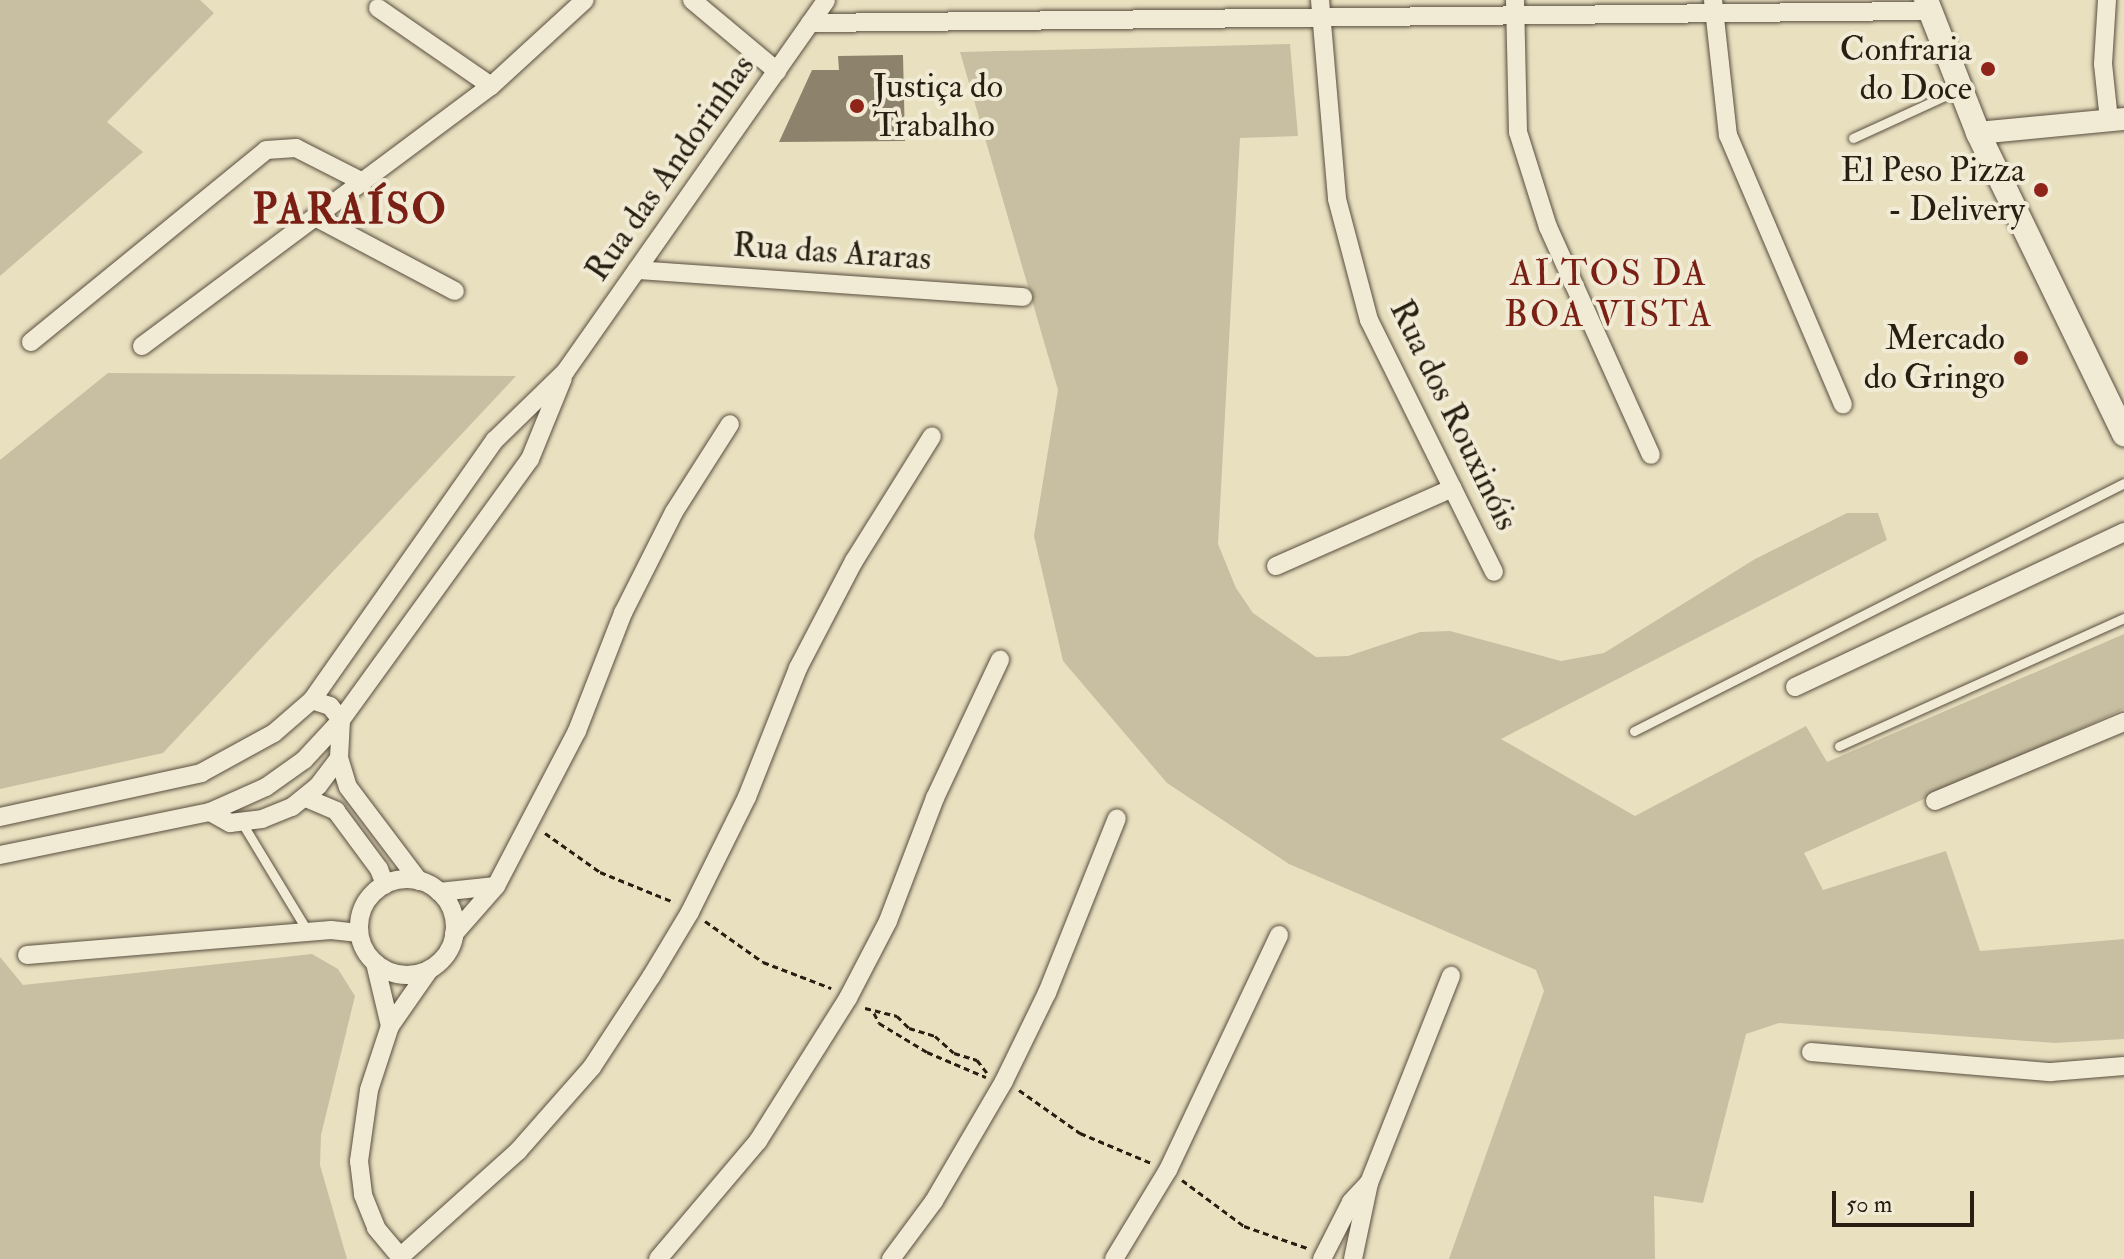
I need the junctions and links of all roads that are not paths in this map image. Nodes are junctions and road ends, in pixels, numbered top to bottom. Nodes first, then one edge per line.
1 (585, 0) edge
2 (692, 0) edge
3 (826, 0) edge
4 (2107, 0) edge
5 (1926, 6) edge
6 (1714, 7) edge
7 (378, 8) dead end
8 (1515, 8) edge
9 (1320, 9) edge
10 (810, 23) junction
11 (777, 71) junction
12 (491, 86) junction
13 (1960, 89) junction
14 (2116, 119) edge
15 (1978, 133) junction
16 (1853, 138) dead end
17 (363, 182) junction
18 (317, 218) junction
19 (637, 270) junction
20 (455, 291) dead end
21 (1023, 297) dead end
22 (31, 342) dead end
23 (142, 346) dead end
24 (565, 372) junction
25 (1843, 404) dead end
26 (730, 424) dead end
27 (2124, 434) edge
28 (932, 436) dead end
29 (1651, 455) dead end
30 (2124, 483) edge
31 (1453, 488) junction
32 (2124, 532) edge
33 (1276, 566) dead end
34 (1494, 572) dead end
35 (2124, 618) edge
36 (1000, 660) dead end
37 (1795, 687) dead end
38 (312, 700) junction
39 (341, 720) junction
40 (2124, 722) edge
41 (1634, 731) dead end
42 (1839, 746) dead end
43 (339, 758) junction
44 (306, 798) junction
45 (1935, 801) dead end
46 (210, 812) junction
47 (0, 817) edge
48 (1117, 818) dead end
49 (242, 823) junction
50 (0, 855) edge
51 (419, 881) junction
52 (385, 885) junction
53 (496, 886) junction
54 (439, 892) junction
55 (308, 932) junction
56 (359, 933) junction
57 (454, 934) junction
58 (1279, 935) dead end
59 (27, 955) dead end
60 (375, 963) junction
61 (429, 970) junction
62 (1451, 976) dead end
63 (390, 1026) junction
64 (1811, 1052) dead end
65 (2124, 1066) edge
66 (1369, 1183) junction
67 (401, 1258) edge
68 (658, 1259) edge
69 (891, 1259) edge
70 (1114, 1259) edge
71 (1322, 1259) edge
72 (1353, 1259) edge

1 - 12 street
2 - 11 street
3 - 10 street, Rua das Andorinhas
4 - 14 street
5 - 6 street
5 - 13 main road
6 - 8 street
6 - 25 street
7 - 12 street
8 - 9 street
8 - 29 street
9 - 10 street
9 - 31 street, Rua dos Rouxinóis
10 - 11 street, Rua das Andorinhas
11 - 19 street, Rua das Andorinhas
12 - 17 street
13 - 15 main road
13 - 16 lane
14 - 15 street
15 - 27 main road
17 - 18 street
17 - 22 street
18 - 20 street
18 - 23 street
19 - 21 street, Rua das Araras
19 - 24 street, Rua das Andorinhas
24 - 38 street
24 - 39 street
26 - 53 street
28 - 67 street
30 - 41 lane
31 - 33 street
31 - 34 street, Rua dos Rouxinóis
32 - 37 street
35 - 42 lane
36 - 68 street
38 - 39 street
38 - 47 street
39 - 43 street
39 - 46 street
40 - 45 street
43 - 44 street
43 - 51 street
44 - 49 street
44 - 52 street
46 - 49 street
46 - 50 street
48 - 69 street
49 - 55 lane
51 - 52 street
51 - 54 street
52 - 56 street
53 - 54 street
53 - 57 street
54 - 57 street
55 - 56 street
55 - 59 street
56 - 60 street
57 - 61 street
58 - 70 street
60 - 61 street
60 - 63 street
61 - 63 street
62 - 66 street
63 - 67 street
64 - 65 street
66 - 71 street
66 - 72 street

